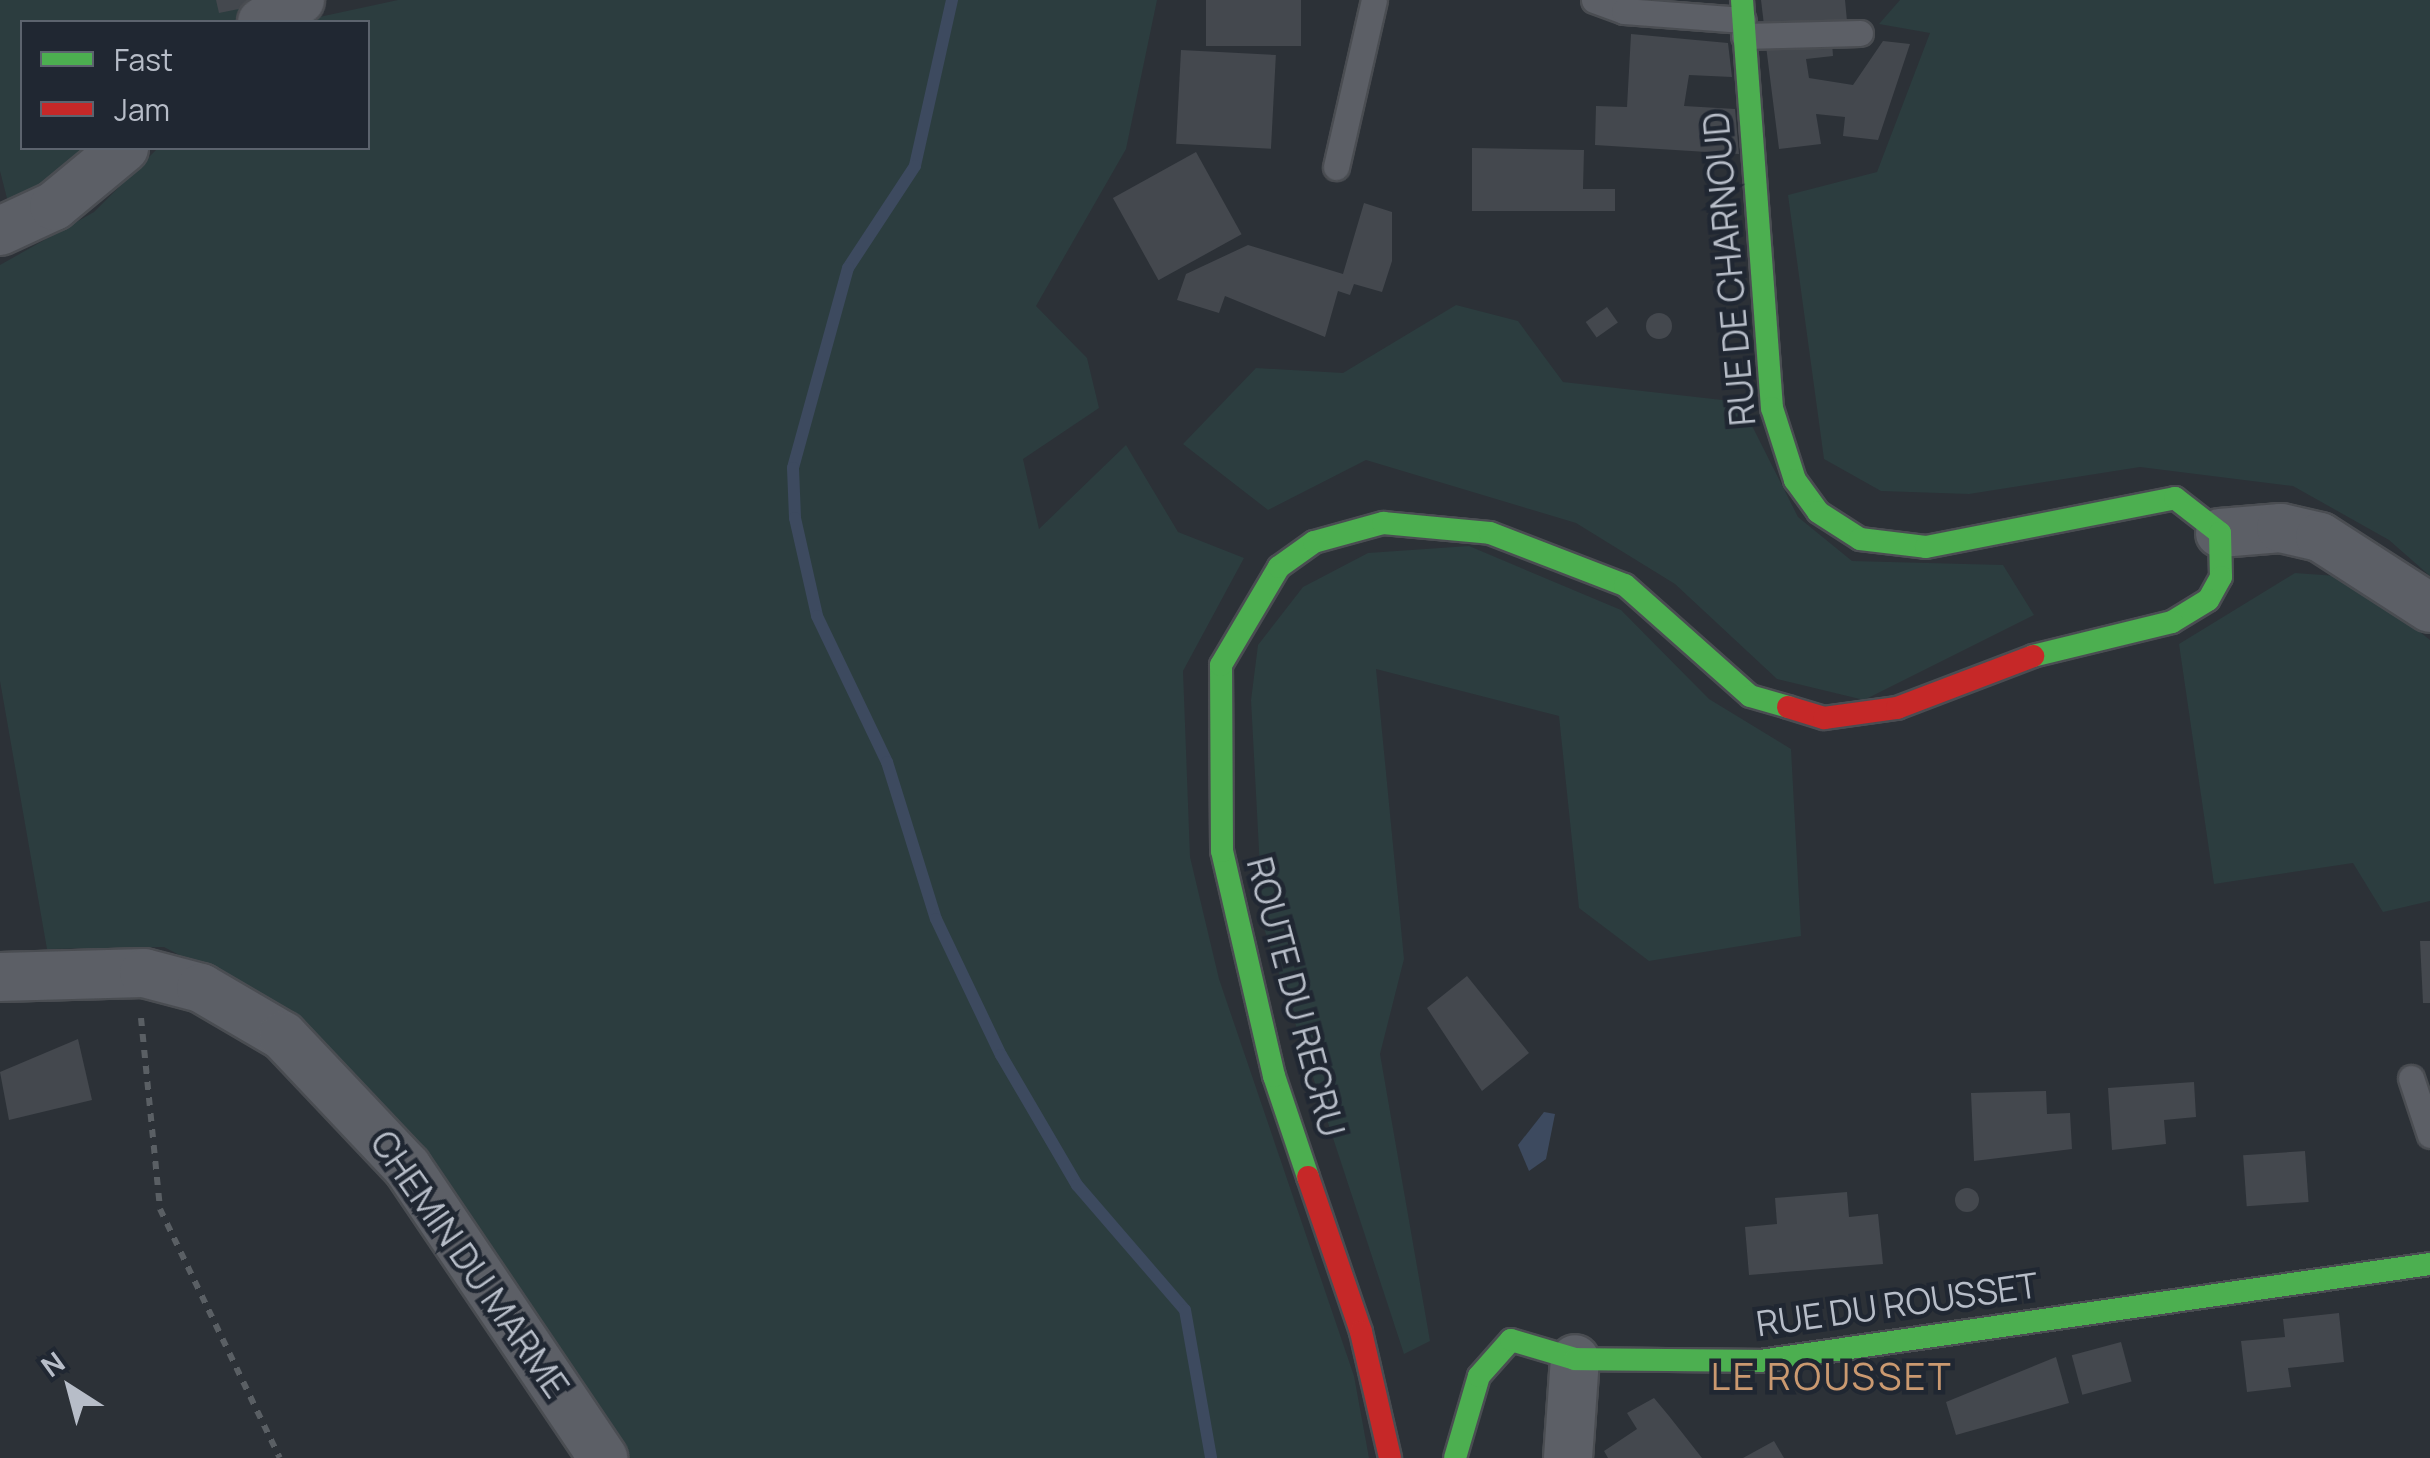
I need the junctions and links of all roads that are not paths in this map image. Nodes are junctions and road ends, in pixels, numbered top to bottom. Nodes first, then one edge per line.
1 (300, 0) edge
2 (1374, 0) edge
3 (1594, 0) edge
4 (1743, 19) edge
5 (265, 20) edge
6 (1860, 33) dead end
7 (122, 150) edge
8 (1336, 167) dead end
9 (0, 231) edge
10 (2220, 533) junction
11 (2430, 608) edge
12 (0, 977) edge
13 (2410, 1078) dead end
14 (2430, 1135) edge
15 (2430, 1264) edge
16 (1575, 1359) junction
17 (604, 1458) edge
18 (1390, 1458) edge
19 (1456, 1458) edge
20 (1568, 1458) edge

1 - 5 street
2 - 8 lane
3 - 4 lane
4 - 6 lane
4 - 10 street, RUE DE CHARNOUD
7 - 9 street
10 - 11 street
10 - 18 street, ROUTE DU RECRU
12 - 17 street, CHEMIN DU MARME
13 - 14 lane
15 - 16 street, RUE DU ROUSSET
16 - 19 street, RUE DU ROUSSET
16 - 20 street

